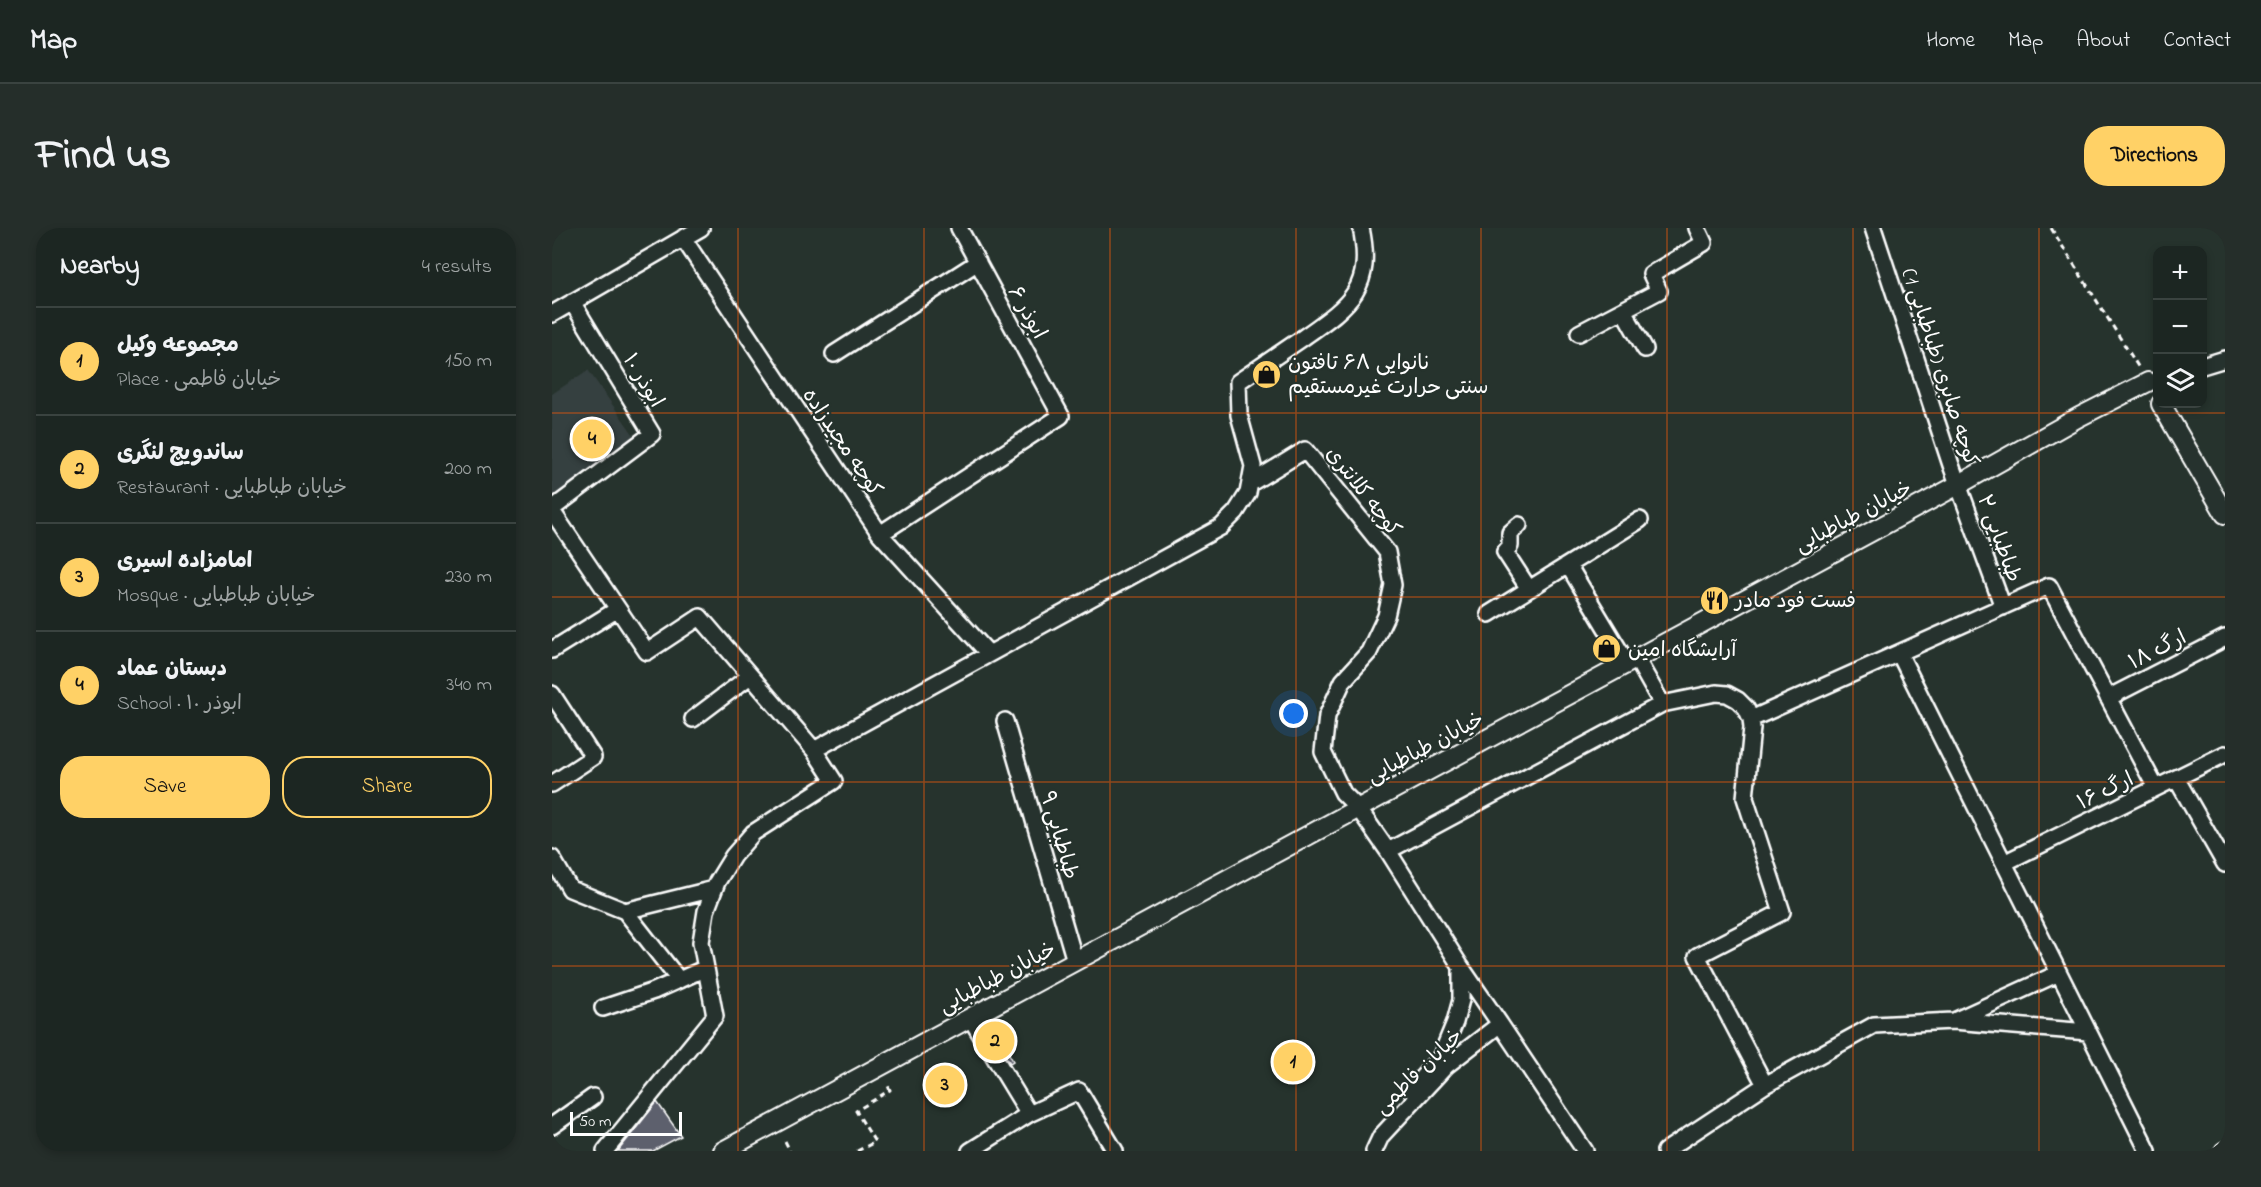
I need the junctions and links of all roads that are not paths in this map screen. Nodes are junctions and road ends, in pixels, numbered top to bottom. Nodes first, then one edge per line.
1 (700, 228) edge
2 (959, 228) edge
3 (1361, 228) edge
4 (1697, 228) edge
5 (1873, 228) edge
6 (682, 238) junction
7 (978, 262) junction
8 (572, 302) junction
9 (1623, 310) junction
10 (552, 314) edge
11 (1579, 333) dead end
12 (1645, 349) dead end
13 (834, 354) dead end
14 (2225, 359) edge
15 (2207, 364) edge
16 (2153, 387) edge
17 (2163, 408) edge
18 (1251, 483) junction
19 (1958, 485) junction
20 (552, 510) edge
21 (2225, 514) edge
22 (1640, 520) dead end
23 (1519, 525) dead end
24 (880, 534) junction
25 (1568, 565) junction
26 (1529, 589) junction
27 (2003, 607) junction
28 (618, 609) junction
29 (1489, 614) dead end
30 (2225, 638) edge
31 (552, 650) edge
32 (1899, 653) junction
33 (989, 654) junction
34 (1632, 661) junction
35 (750, 676) junction
36 (552, 694) edge
37 (2108, 698) junction
38 (1662, 704) junction
39 (693, 719) dead end
40 (1751, 719) junction
41 (1005, 721) dead end
42 (814, 750) junction
43 (2225, 754) edge
44 (2176, 778) junction
45 (552, 784) edge
46 (2156, 788) junction
47 (1358, 808) junction
48 (1388, 851) junction
49 (552, 858) edge
50 (2004, 863) junction
51 (2225, 864) edge
52 (714, 889) junction
53 (625, 911) junction
54 (1075, 961) junction
55 (1461, 967) junction
56 (706, 968) junction
57 (2059, 973) junction
58 (679, 980) junction
59 (603, 1008) dead end
60 (970, 1017) junction
61 (1953, 1021) junction
62 (1500, 1024) junction
63 (2088, 1032) junction
64 (1765, 1085) junction
65 (593, 1097) dead end
66 (1029, 1114) junction
67 (552, 1126) edge
68 (605, 1151) edge
69 (723, 1151) edge
70 (970, 1151) edge
71 (1115, 1151) edge
72 (1364, 1151) edge
73 (1374, 1151) edge
74 (1585, 1151) edge
75 (1665, 1151) edge
76 (2148, 1151) edge

1 - 6 street
2 - 7 street, ابوذر ۶
3 - 18 street
4 - 9 street
5 - 19 street, کوچه صابری (طباطبایی 1)
6 - 8 street
6 - 24 street, کوچه مجیدزاده
7 - 13 street
7 - 24 street, ابوذر ۶
8 - 10 street
8 - 20 street, ابوذر ۱۰
9 - 11 street
9 - 12 street
14 - 15 street
16 - 19 main road, خیابان طباطبایی
17 - 21 main road
18 - 33 street
18 - 47 street, کوچه کلانتری
19 - 27 street, طباطبایی ۲
19 - 34 main road, خیابان طباطبایی
20 - 28 street, ابوذر ۱۰
22 - 25 street
23 - 26 street
24 - 33 street, کوچه مجیدزاده
25 - 26 street
25 - 34 street
26 - 29 street
27 - 32 street
27 - 37 street
28 - 31 street
28 - 35 street, ابوذر ۱۰
30 - 37 street, ارگ ۱۸
32 - 40 street
32 - 50 street
33 - 42 street
34 - 38 street
34 - 47 main road, خیابان طباطبایی
35 - 39 street
35 - 42 street
36 - 45 street
37 - 46 street
38 - 40 street
38 - 48 street
40 - 64 street
41 - 54 street, طباطبایی ۹
42 - 52 street
43 - 44 street, ارگ ۱۶
44 - 46 street, ارگ ۱۶
44 - 51 street
46 - 50 street, ارگ ۱۶
47 - 48 street
47 - 54 main road, خیابان طباطبایی
48 - 55 street
49 - 53 street
50 - 57 street
52 - 53 street
52 - 56 street
53 - 58 street
54 - 60 main road, خیابان طباطبایی
55 - 62 street
55 - 72 street, خیابان فاطمی
56 - 58 street
56 - 68 street
57 - 61 street
57 - 63 street
58 - 59 street
60 - 66 street
60 - 69 main road, خیابان طباطبایی
61 - 63 street
61 - 64 street
62 - 73 street, خیابان فاطمی
62 - 74 street
63 - 76 street
64 - 75 street
65 - 67 street
66 - 70 street
66 - 71 street

